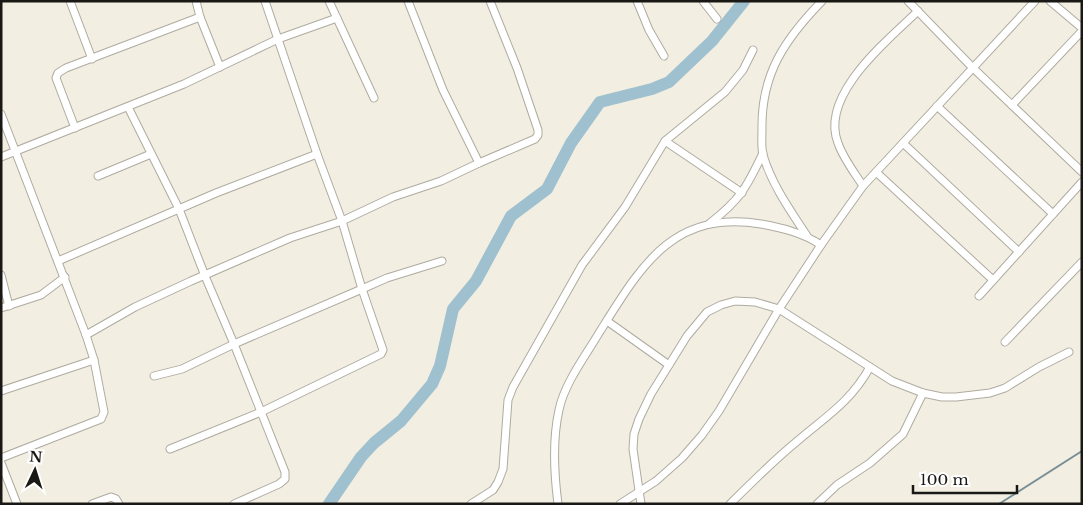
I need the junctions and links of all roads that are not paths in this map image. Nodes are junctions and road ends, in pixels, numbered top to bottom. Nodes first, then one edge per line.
1 (70, 1) edge
2 (196, 1) edge
3 (265, 1) edge
4 (329, 1) edge
5 (408, 1) edge
6 (490, 1) edge
7 (637, 1) edge
8 (703, 1) edge
9 (822, 1) edge
10 (908, 1) edge
11 (1035, 1) edge
12 (1050, 1) edge
13 (918, 11) junction
14 (200, 17) junction
15 (338, 18) junction
16 (717, 19) dead end
17 (1082, 30) edge
18 (278, 39) junction
19 (752, 50) dead end
20 (664, 56) dead end
21 (92, 59) junction
22 (220, 67) junction
23 (972, 67) junction
24 (374, 98) dead end
25 (937, 106) junction
26 (1012, 106) junction
27 (128, 107) junction
28 (1, 114) edge
29 (75, 128) junction
30 (665, 141) junction
31 (903, 143) junction
32 (15, 151) junction
33 (762, 153) junction
34 (151, 154) junction
35 (317, 154) junction
36 (1, 157) edge
37 (479, 163) junction
38 (876, 172) junction
39 (1082, 172) edge
40 (98, 176) dead end
41 (1082, 182) edge
42 (863, 186) junction
43 (742, 193) junction
44 (179, 209) junction
45 (1053, 214) junction
46 (342, 221) junction
47 (709, 223) junction
48 (807, 236) junction
49 (821, 245) junction
50 (1019, 252) junction
51 (58, 260) junction
52 (442, 261) dead end
53 (1082, 262) edge
54 (1, 275) edge
55 (205, 276) junction
56 (65, 277) junction
57 (993, 280) junction
58 (362, 288) junction
59 (979, 296) dead end
60 (5, 307) edge
61 (779, 309) junction
62 (607, 321) junction
63 (86, 335) junction
64 (1005, 342) dead end
65 (234, 344) junction
66 (1069, 352) dead end
67 (94, 360) junction
68 (669, 365) junction
69 (870, 367) junction
70 (154, 376) dead end
71 (1, 391) edge
72 (923, 393) junction
73 (262, 412) junction
74 (170, 449) dead end
75 (1, 458) edge
76 (1, 463) edge
77 (639, 491) junction
78 (17, 504) edge
79 (92, 504) edge
80 (119, 504) edge
81 (234, 504) edge
82 (471, 504) edge
83 (558, 504) edge
84 (620, 504) edge
85 (641, 504) edge
86 (730, 504) edge
87 (817, 504) edge

1 - 21 street
2 - 14 street
3 - 18 street
4 - 15 street
5 - 37 street
6 - 37 street
7 - 20 street
8 - 16 street
9 - 33 street
10 - 13 street
11 - 23 street
12 - 17 street
13 - 23 street
13 - 42 street
14 - 21 street
14 - 22 street
15 - 18 street
15 - 24 street
17 - 26 street
18 - 22 street
18 - 35 street
19 - 30 street
21 - 29 street
22 - 27 street
23 - 25 street
23 - 26 street
25 - 31 street
25 - 45 street
26 - 39 street
27 - 29 street
27 - 34 street
28 - 32 street
29 - 32 street
30 - 43 street
30 - 82 street
31 - 38 street
31 - 50 street
32 - 36 street
32 - 51 street
33 - 43 street
33 - 48 street
34 - 40 street
34 - 44 street
35 - 44 street
35 - 46 street
37 - 46 street
38 - 42 street
38 - 57 street
41 - 45 street
42 - 49 street
43 - 47 street
44 - 51 street
44 - 55 street
45 - 50 street
46 - 55 street
46 - 58 street
47 - 48 street
47 - 62 street
48 - 49 street
49 - 61 street
50 - 57 street
51 - 56 street
52 - 58 street
53 - 64 street
54 - 60 street
55 - 63 street
55 - 65 street
56 - 60 street
56 - 63 street
57 - 59 street
58 - 65 street
58 - 73 street
61 - 68 street
61 - 69 street
61 - 77 street
62 - 68 street
62 - 83 street
63 - 67 street
65 - 70 street
65 - 73 street
66 - 72 street
67 - 71 street
67 - 75 street
68 - 77 street
69 - 72 street
69 - 86 street
72 - 87 street
73 - 74 street
73 - 81 street
76 - 78 street
77 - 84 street
77 - 85 street
79 - 80 street

